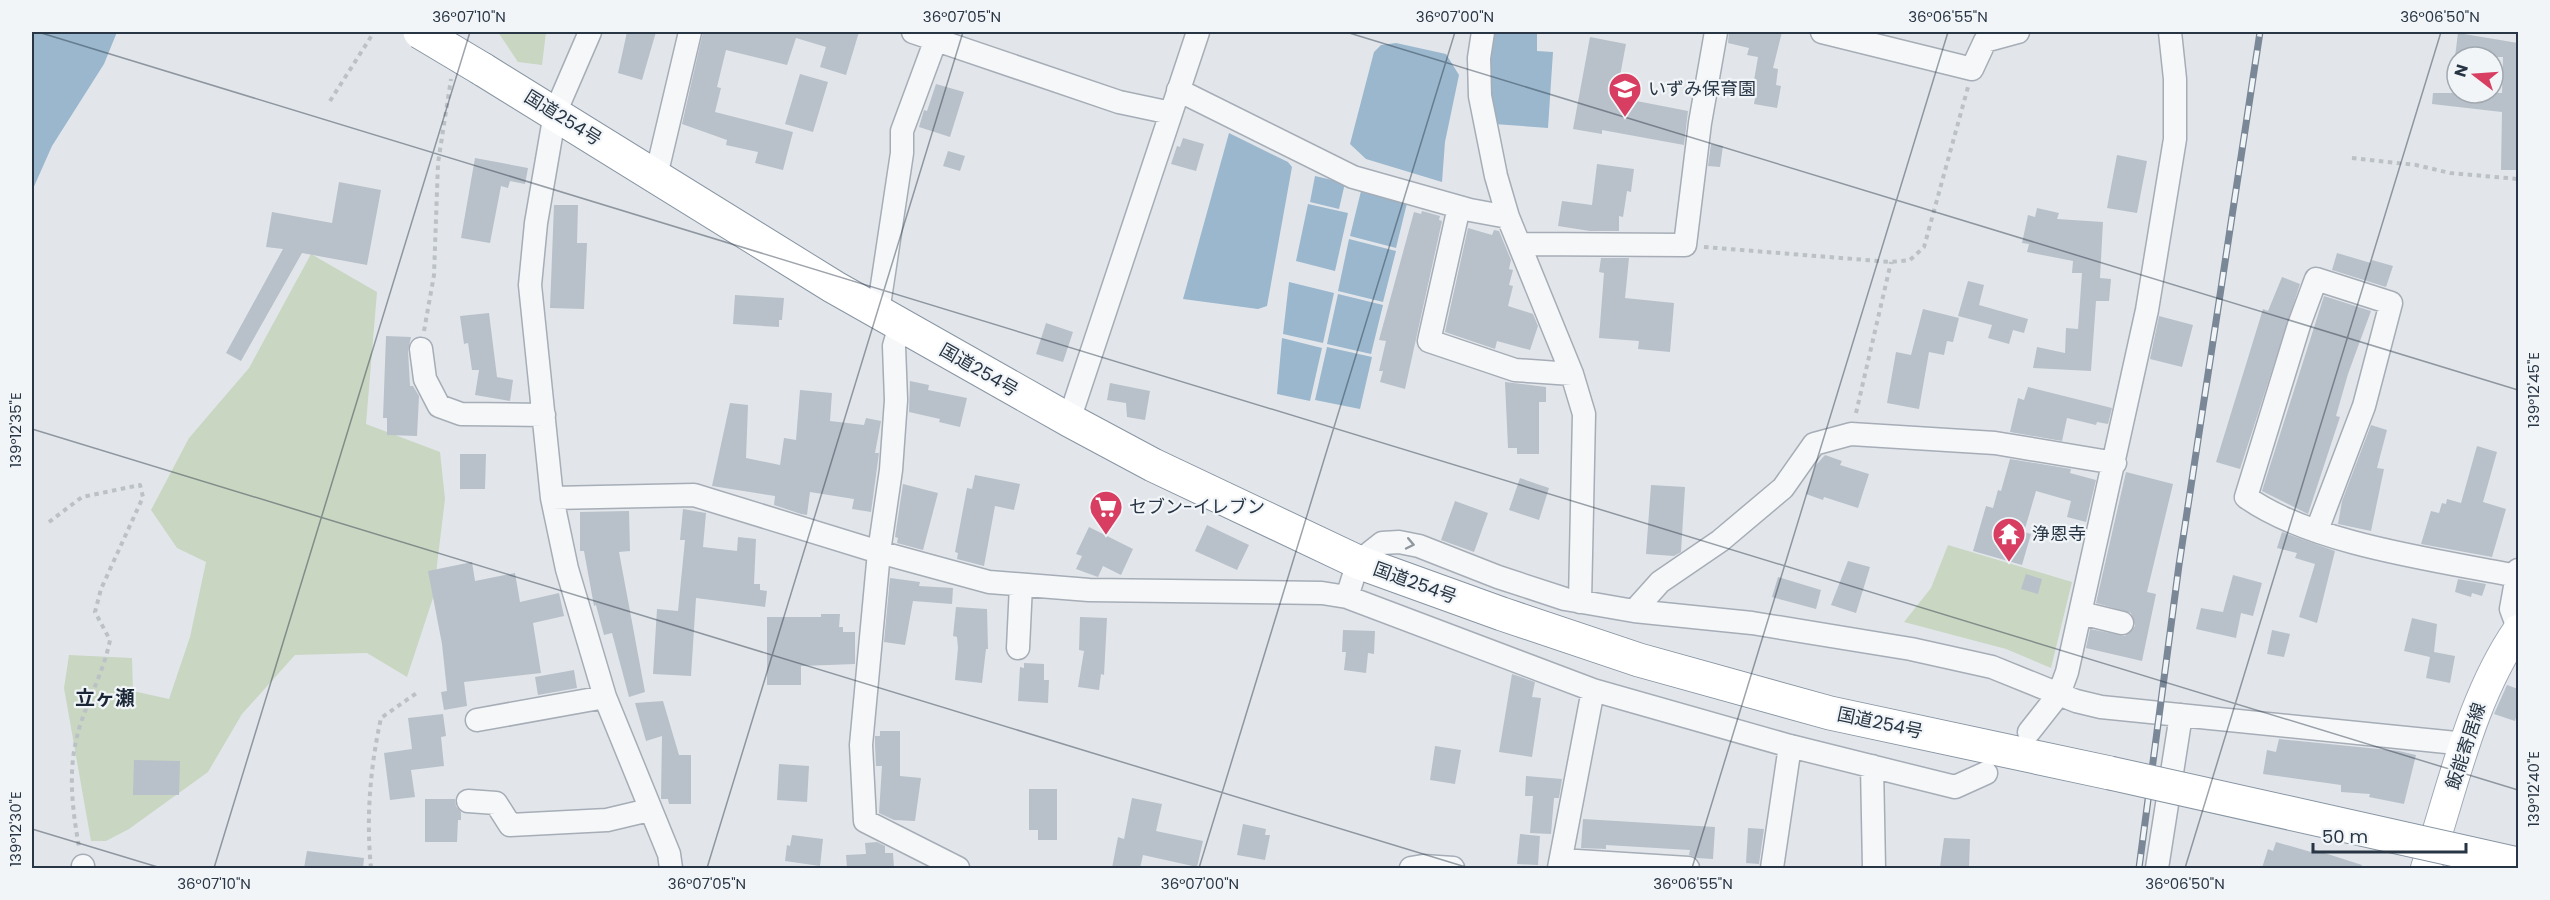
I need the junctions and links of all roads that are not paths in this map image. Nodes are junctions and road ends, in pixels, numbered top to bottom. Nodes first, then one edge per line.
1 (420, 32) edge
2 (590, 32) edge
3 (690, 32) edge
4 (913, 32) edge
5 (1198, 32) edge
6 (1483, 32) edge
7 (1716, 32) edge
8 (1822, 32) edge
9 (2018, 32) edge
10 (2170, 32) edge
11 (936, 39) junction
12 (967, 40) edge
13 (1178, 90) junction
14 (555, 113) junction
15 (1171, 113) junction
16 (656, 176) junction
17 (1459, 207) junction
18 (1508, 218) junction
19 (1520, 243) junction
20 (889, 318) junction
21 (421, 349) road end
22 (1572, 375) junction
23 (544, 415) junction
24 (1068, 420) junction
25 (2115, 463) junction
26 (552, 498) junction
27 (2317, 530) junction
28 (879, 552) junction
29 (1358, 562) junction
30 (2518, 573) edge
31 (1021, 585) junction
32 (1347, 597) junction
33 (1581, 602) junction
34 (1634, 611) junction
35 (2081, 613) junction
36 (2122, 622) dead end
37 (2518, 629) edge
38 (1018, 648) dead end
39 (1593, 690) junction
40 (2059, 694) junction
41 (605, 697) junction
42 (2181, 715) junction
43 (477, 720) dead end
44 (2029, 732) dead end
45 (2466, 744) junction
46 (1790, 746) junction
47 (1872, 766) junction
48 (1986, 773) dead end
49 (468, 801) dead end
50 (649, 810) junction
51 (1560, 864) edge
52 (2518, 864) edge
53 (671, 868) edge
54 (957, 868) edge
55 (1411, 868) edge
56 (1453, 868) edge
57 (1688, 868) edge
58 (1772, 868) edge
59 (1874, 868) edge
60 (2157, 868) edge
61 (2426, 868) edge

1 - 14 highway, 国道254号, bridge
2 - 14 street
3 - 16 street
4 - 11 street
5 - 13 street
6 - 18 street
7 - 19 street
8 - 9 street
10 - 25 street
11 - 12 street
11 - 20 street
12 - 15 street
13 - 15 street
13 - 17 street
14 - 16 highway, 国道254号
14 - 23 street
15 - 24 street
16 - 20 highway, 国道254号
17 - 18 street
17 - 22 street
18 - 19 street
19 - 22 street
20 - 24 highway, 国道254号
20 - 28 street
21 - 23 street
22 - 33 street
23 - 26 street
24 - 29 highway, 国道254号
25 - 34 street
25 - 35 street
26 - 28 street
26 - 41 street
27 - 27 street
27 - 30 street
28 - 31 street
28 - 54 street
29 - 32 street
29 -> 33 street
29 - 52 highway, 国道254号, bridge
30 - 37 street
31 - 32 street
31 - 38 street
32 - 39 street
33 - 34 street
34 - 40 street
35 - 36 street
35 - 40 street
37 - 45 main road, 飯能寄居線
39 - 46 street
39 - 51 street
40 - 42 street
40 - 44 street
41 - 43 street
41 - 50 street
42 - 45 street
42 - 60 street
45 - 61 main road, 飯能寄居線
46 - 47 street
46 - 58 street
47 - 48 street
47 - 59 street
49 - 50 street
50 - 53 street
51 - 57 street
55 - 56 street

